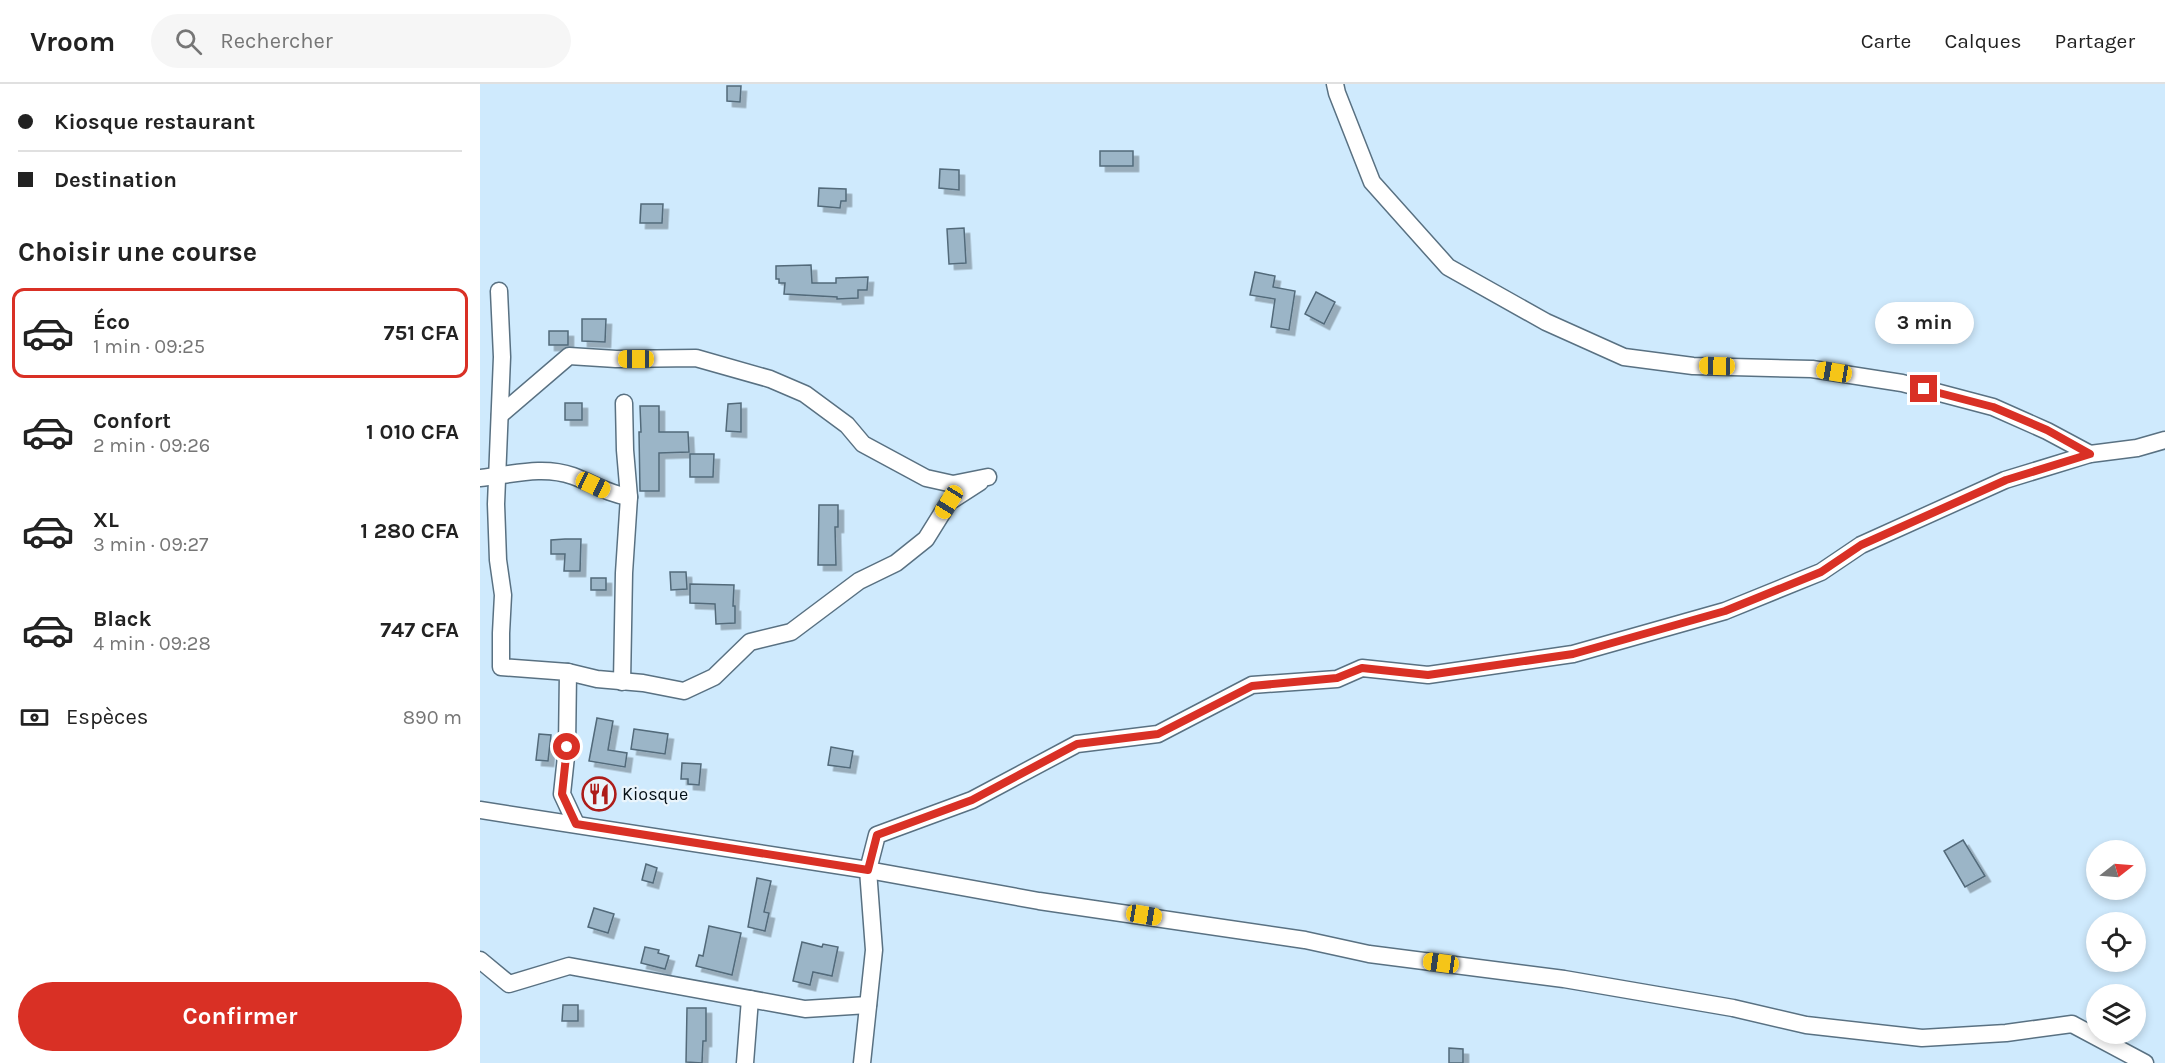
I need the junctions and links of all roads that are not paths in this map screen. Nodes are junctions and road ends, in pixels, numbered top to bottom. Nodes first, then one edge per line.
1 (1335, 84) edge
2 (499, 291) dead end
3 (624, 403) dead end
4 (500, 415) junction
5 (2165, 440) edge
6 (2090, 454) junction
7 (498, 476) junction
8 (480, 478) edge
9 (629, 497) junction
10 (568, 672) junction
11 (622, 682) junction
12 (480, 810) edge
13 (576, 824) junction
14 (868, 870) junction
15 (480, 960) edge
16 (750, 999) junction
17 (868, 1005) junction
18 (745, 1063) edge
19 (862, 1063) edge
20 (2145, 1063) edge

1 - 6 street
2 - 4 street
3 - 9 street
4 - 7 street
4 - 11 street
5 - 6 street
6 - 14 street
7 - 8 street
7 - 9 street
7 - 10 street
9 - 11 street
10 - 11 street
10 - 13 street
12 - 13 street
13 - 14 street
14 - 17 street
14 - 20 street
15 - 16 street
16 - 17 street
16 - 18 street
17 - 19 street

